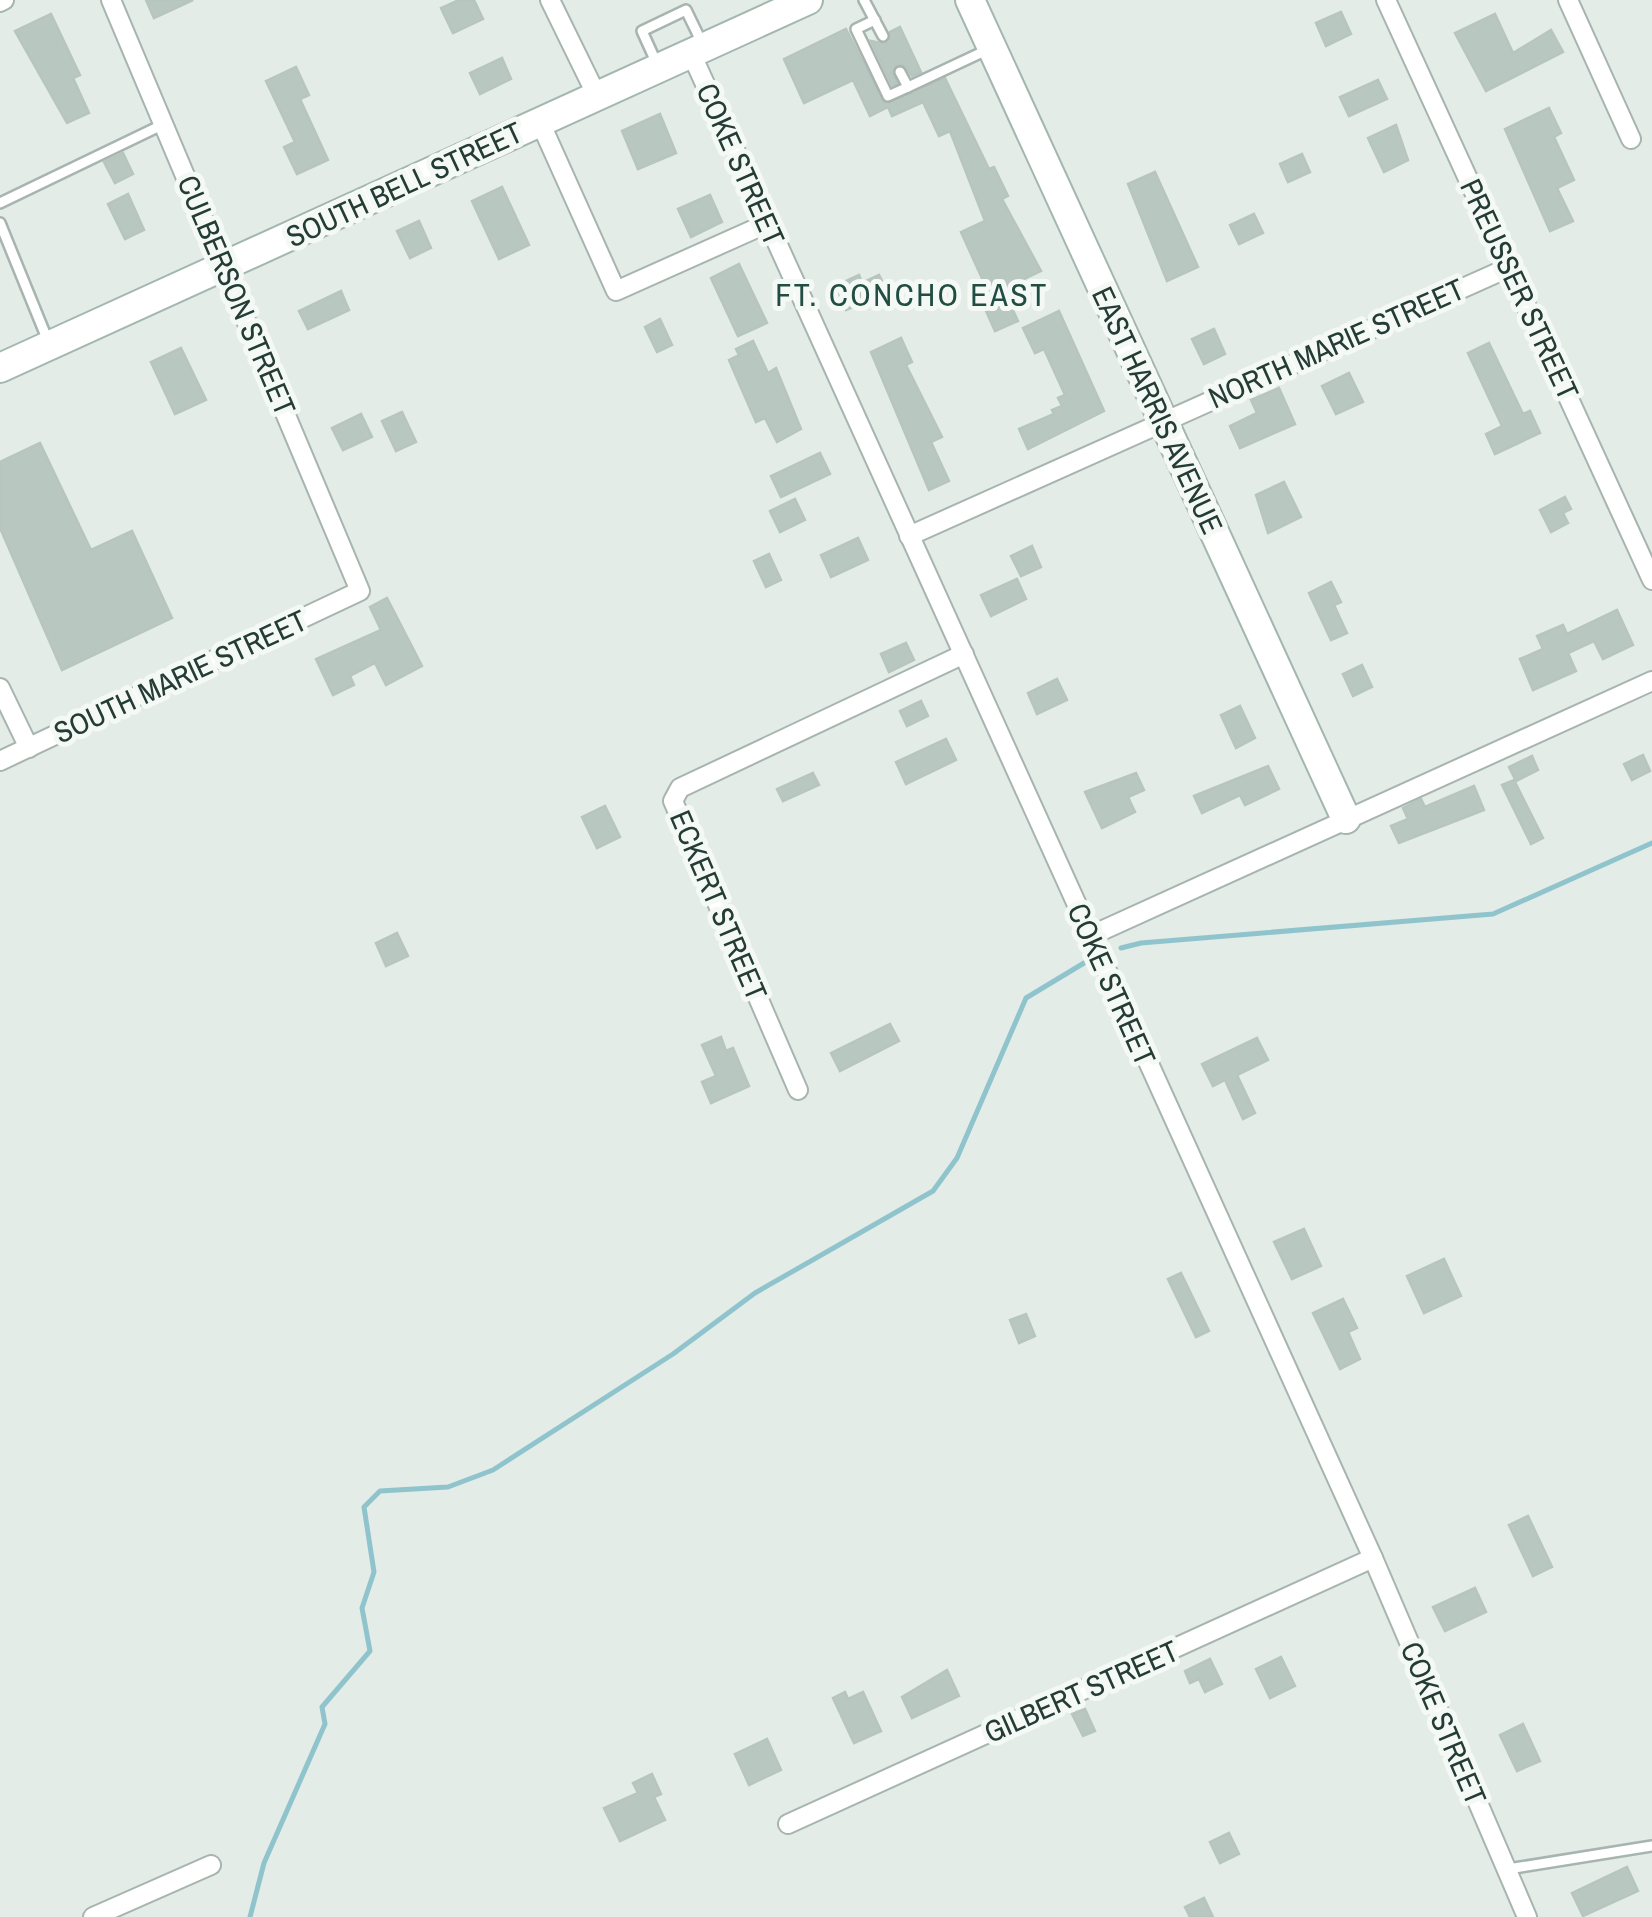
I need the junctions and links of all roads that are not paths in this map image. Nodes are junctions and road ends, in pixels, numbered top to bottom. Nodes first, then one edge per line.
1 (111, 0) edge
2 (550, 0) edge
3 (808, 0) edge
4 (864, 0) edge
5 (970, 0) edge
6 (1386, 0) edge
7 (1568, 0) edge
8 (771, 8) edge
9 (874, 20) junction
10 (882, 36) dead end
11 (992, 48) junction
12 (698, 50) junction
13 (659, 68) junction
14 (900, 72) dead end
15 (908, 87) junction
16 (597, 96) junction
17 (540, 122) junction
18 (164, 124) junction
19 (1631, 139) dead end
20 (0, 203) edge
21 (0, 223) edge
22 (768, 223) junction
23 (226, 265) junction
24 (1510, 267) junction
25 (50, 345) junction
26 (0, 368) edge
27 (1162, 420) junction
28 (909, 536) junction
29 (1652, 580) edge
30 (360, 592) joint
31 (964, 654) junction
32 (1652, 681) edge
33 (0, 688) edge
34 (29, 748) junction
35 (0, 761) edge
36 (1346, 820) junction
37 (1090, 936) junction
38 (798, 1090) dead end
39 (1373, 1558) junction
40 (788, 1824) dead end
41 (1652, 1846) edge
42 (211, 1864) dead end
43 (1508, 1870) junction
44 (93, 1917) edge
45 (1527, 1917) edge

1 - 18 street, CULBERSON STREET
2 - 16 street
3 - 8 street, SOUTH BELL STREET
4 - 9 lane
5 - 11 street, EAST HARRIS AVENUE
6 - 24 street, PREUSSER STREET
7 - 19 street
8 - 12 street, SOUTH BELL STREET
9 - 10 lane
9 - 15 lane
11 - 15 lane
11 - 27 street, EAST HARRIS AVENUE
12 - 13 street, SOUTH BELL STREET
12 - 13 lane
12 - 22 street, COKE STREET
13 - 16 street, SOUTH BELL STREET
14 - 15 lane
16 - 17 street, SOUTH BELL STREET
17 - 22 street
17 - 23 street, SOUTH BELL STREET
18 - 20 lane
18 - 23 street, CULBERSON STREET
21 - 25 lane
22 - 28 street, COKE STREET
23 - 25 street, SOUTH BELL STREET
23 - 30 street, CULBERSON STREET
24 - 27 street, NORTH MARIE STREET
24 - 29 street, PREUSSER STREET
25 - 26 street, SOUTH BELL STREET
27 - 28 street
27 - 36 street, EAST HARRIS AVENUE
28 - 31 street, COKE STREET
30 - 34 street, SOUTH MARIE STREET
31 - 37 street, COKE STREET
31 - 38 street, ECKERT STREET
32 - 36 street
33 - 34 street
34 - 35 street, SOUTH MARIE STREET
36 - 37 street
37 - 39 street, COKE STREET
39 - 40 street, GILBERT STREET
39 - 43 street, COKE STREET
41 - 43 lane
42 - 44 street
43 - 45 street, COKE STREET

